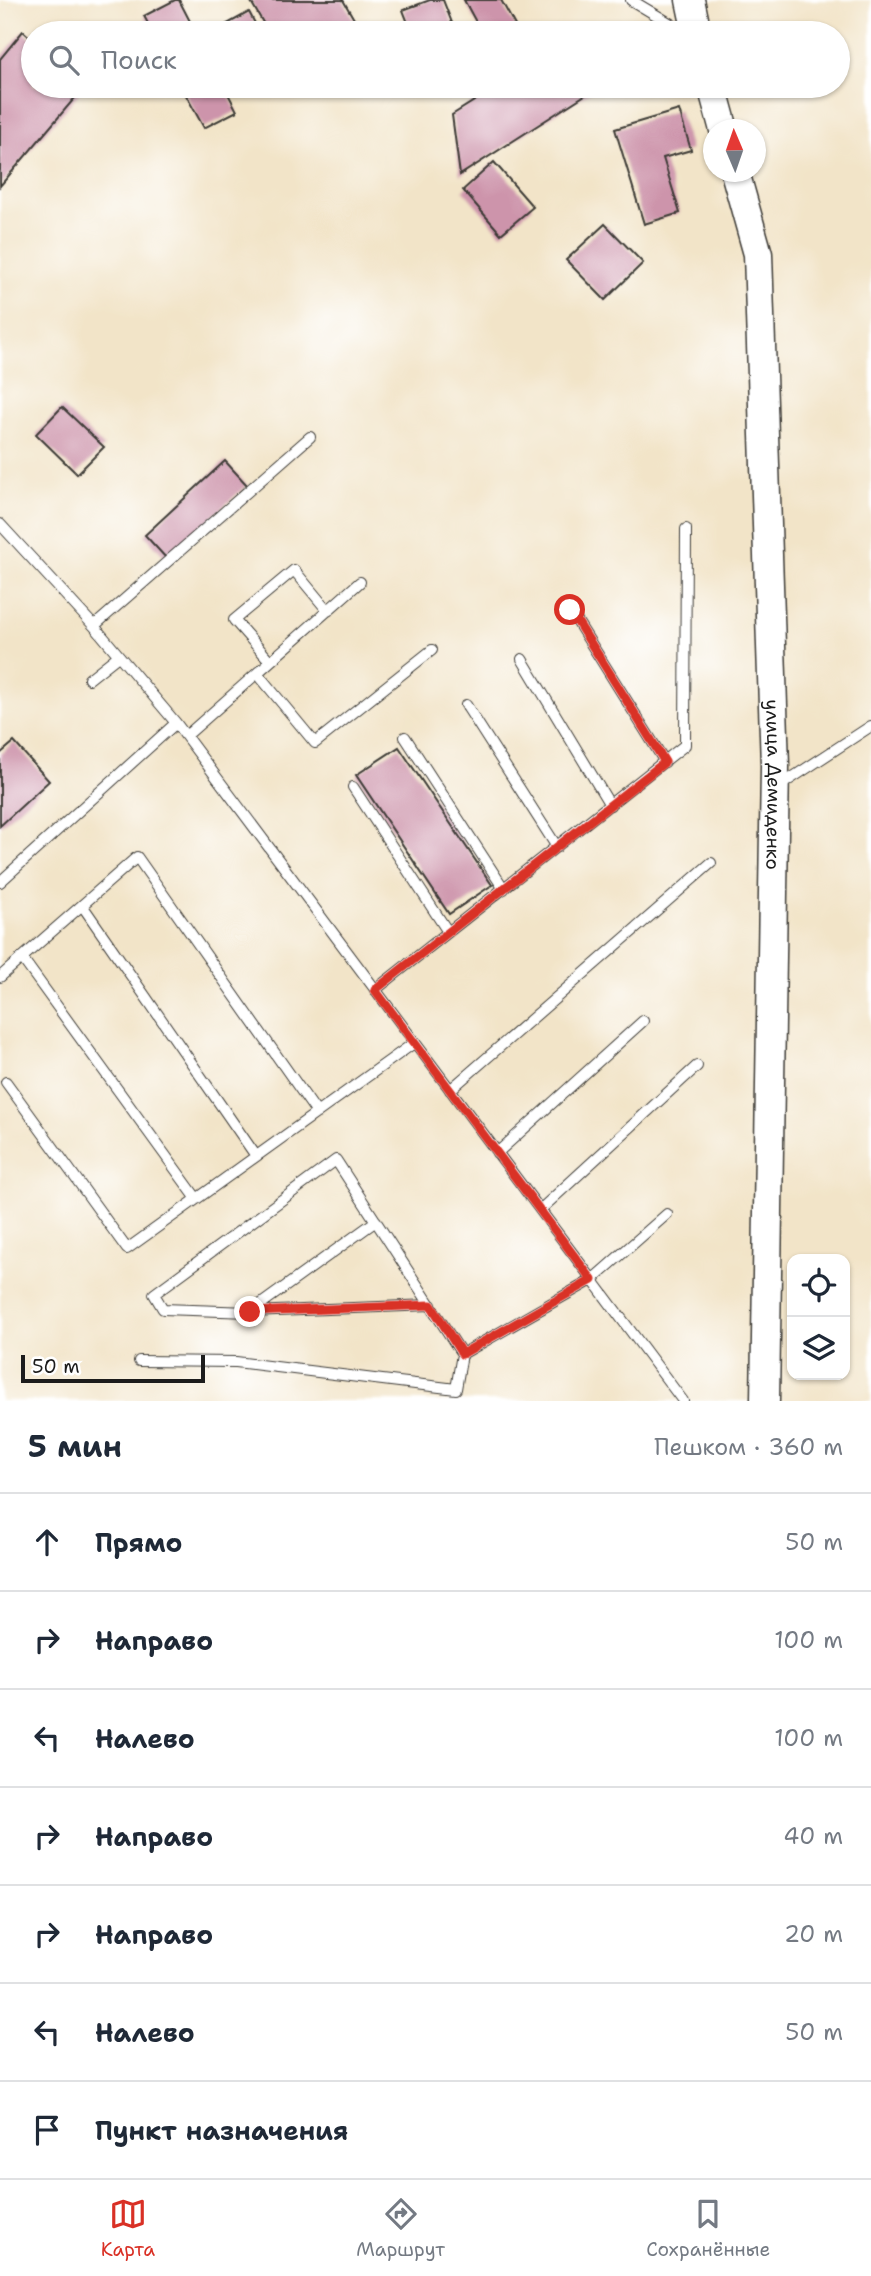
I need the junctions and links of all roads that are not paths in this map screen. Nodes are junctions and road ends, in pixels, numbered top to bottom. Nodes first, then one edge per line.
1 (631, 0) edge
2 (690, 0) edge
3 (666, 21) edge
4 (695, 21) edge
5 (715, 98) edge
6 (721, 119) edge
7 (738, 182) edge
8 (310, 437) dead end
9 (0, 524) edge
10 (686, 529) dead end
11 (360, 582) dead end
12 (570, 610) dead end
13 (328, 611) junction
14 (93, 626) junction
15 (432, 650) dead end
16 (118, 656) junction
17 (522, 659) dead end
18 (270, 661) junction
19 (257, 673) junction
20 (89, 679) dead end
21 (466, 705) dead end
22 (176, 723) junction
23 (871, 726) edge
24 (186, 736) junction
25 (405, 737) dead end
26 (665, 762) junction
27 (353, 787) dead end
28 (775, 789) junction
29 (610, 805) junction
30 (557, 847) junction
31 (710, 863) dead end
32 (0, 882) edge
33 (504, 889) junction
34 (82, 905) junction
35 (448, 932) junction
36 (22, 958) junction
37 (0, 977) edge
38 (375, 990) junction
39 (643, 1021) dead end
40 (414, 1043) junction
41 (697, 1066) dead end
42 (6, 1082) dead end
43 (450, 1090) junction
44 (317, 1113) junction
45 (497, 1153) junction
46 (256, 1156) junction
47 (197, 1199) junction
48 (540, 1210) junction
49 (667, 1214) dead end
50 (376, 1222) junction
51 (592, 1280) junction
52 (431, 1305) junction
53 (250, 1312) junction
54 (462, 1354) junction
55 (139, 1361) dead end
56 (683, 1401) edge
57 (765, 1401) edge

1 - 3 lane
2 - 4 main road
5 - 6 main road
7 - 28 main road, улица Демиденко
8 - 14 lane
9 - 14 lane
10 - 26 lane
11 - 13 lane
12 - 26 lane
13 - 18 lane
13 - 18 lane
14 - 16 lane
15 - 19 lane
16 - 20 lane
16 - 22 lane
17 - 29 lane
18 - 19 lane
19 - 24 lane
21 - 30 lane
22 - 24 lane
22 - 32 lane
23 - 28 lane
24 - 38 lane
25 - 33 lane
26 - 29 lane
27 - 35 lane
28 - 57 main road, улица Демиденко
29 - 30 lane
30 - 33 lane
31 - 43 lane
33 - 35 lane
34 - 36 lane
34 - 44 lane
34 - 46 lane
35 - 38 lane
36 - 37 lane
36 - 47 lane
38 - 40 lane
39 - 45 lane
40 - 43 lane
40 - 44 lane
41 - 48 lane
42 - 47 lane
43 - 45 lane
44 - 46 lane
45 - 48 lane
46 - 47 lane
48 - 51 lane
49 - 51 lane
50 - 52 lane
50 - 53 lane
50 - 53 lane
51 - 54 lane
51 - 56 lane
52 - 53 lane
52 - 54 lane
54 - 55 lane

